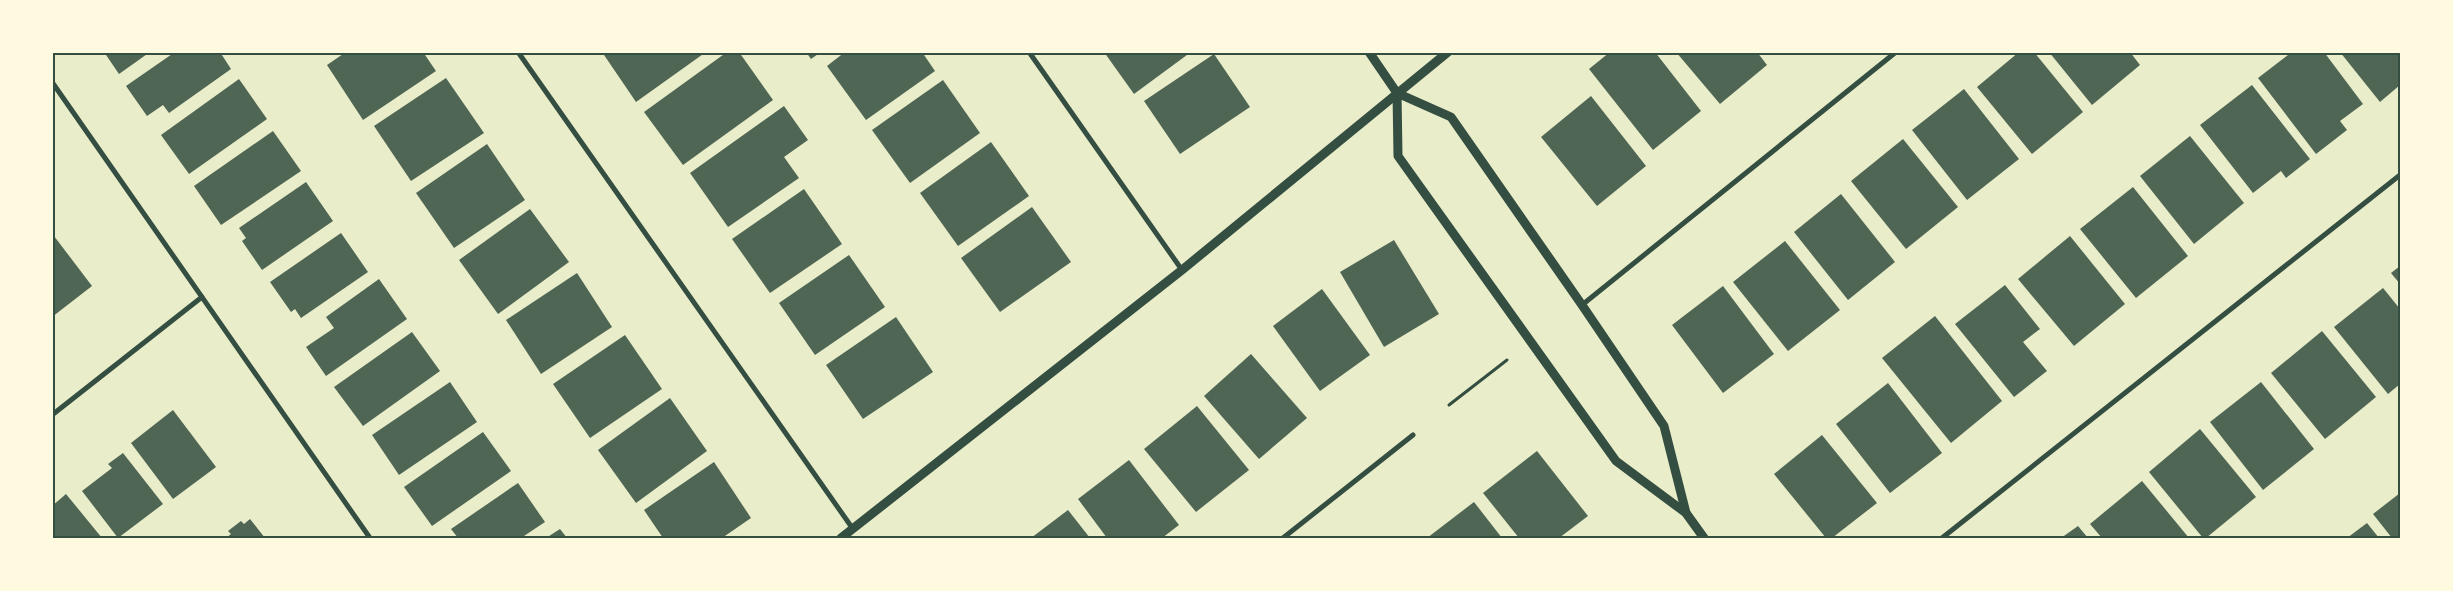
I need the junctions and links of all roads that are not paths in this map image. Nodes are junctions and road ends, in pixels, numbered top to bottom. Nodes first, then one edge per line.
1 (518, 52) edge
2 (1028, 52) edge
3 (1369, 52) edge
4 (1448, 52) edge
5 (1896, 52) edge
6 (52, 82) edge
7 (1397, 93) junction
8 (2400, 175) edge
9 (1182, 270) junction
10 (202, 297) junction
11 (1582, 305) junction
12 (52, 415) edge
13 (1413, 434) dead end
14 (1686, 513) junction
15 (853, 529) junction
16 (370, 538) edge
17 (841, 538) edge
18 (1283, 538) edge
19 (1704, 538) edge
20 (1942, 538) edge

1 - 15 street
2 - 9 street
3 - 7 street
4 - 7 street
5 - 11 street
6 - 10 street
7 - 9 street
7 - 11 street
7 - 14 street
8 - 20 street
9 - 15 street
10 - 12 street
10 - 16 street
11 - 14 street
13 - 18 street
14 - 19 street
15 - 17 street

